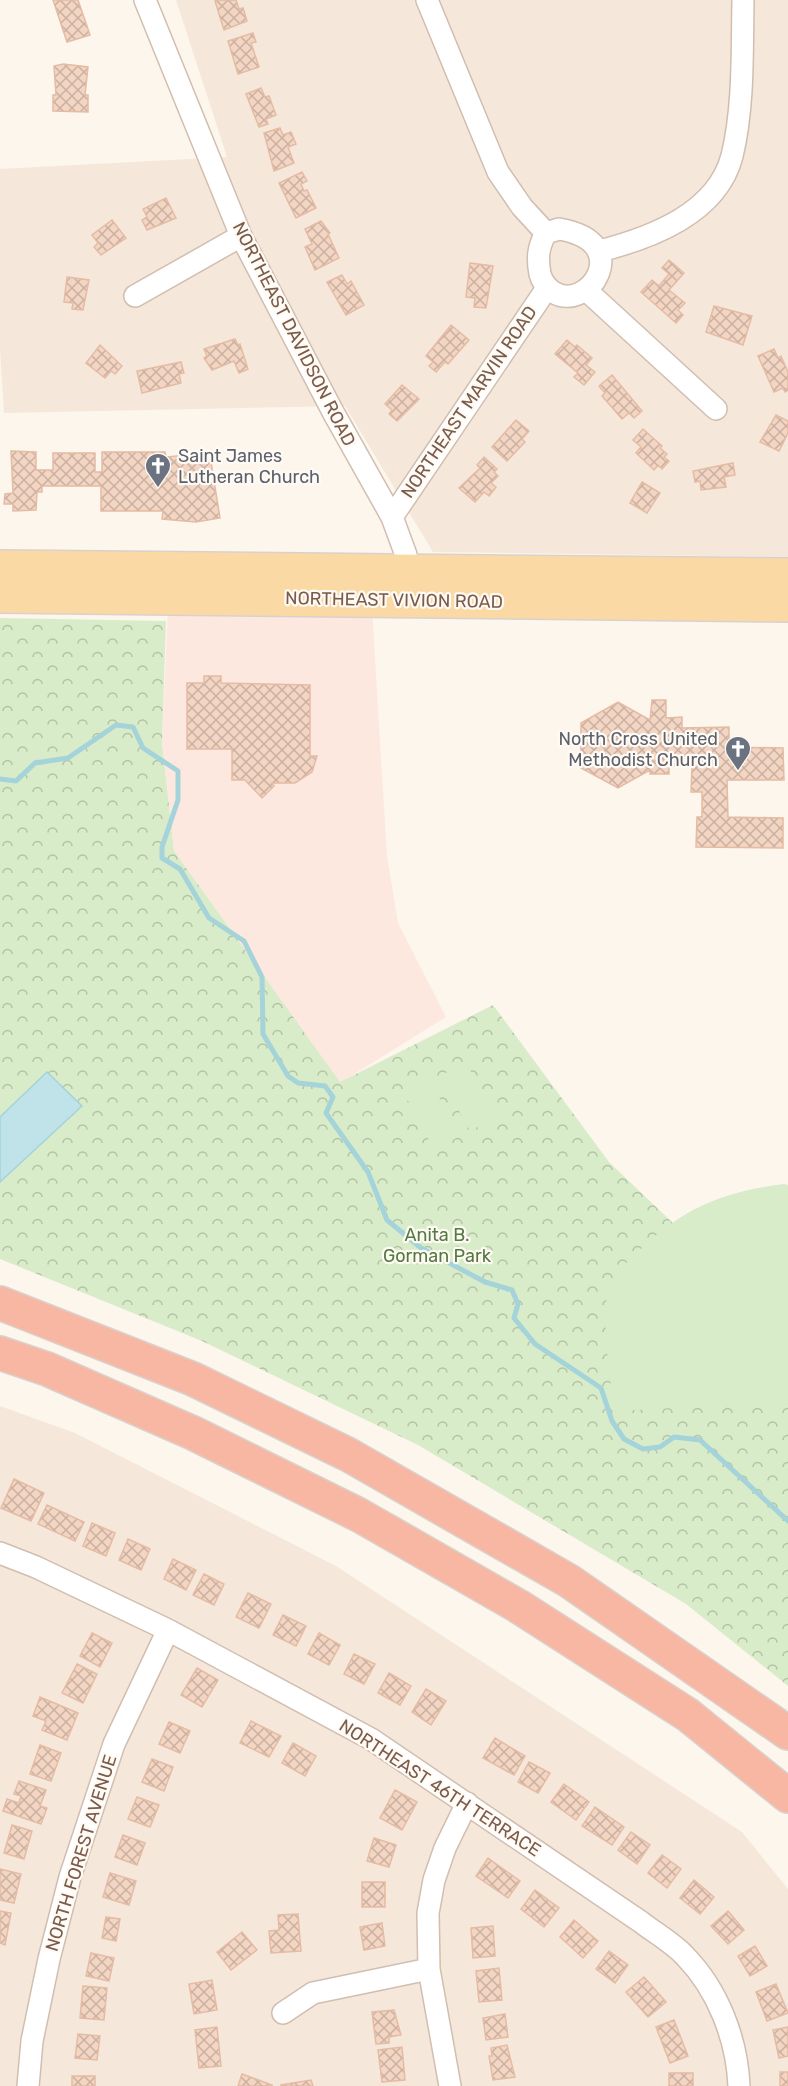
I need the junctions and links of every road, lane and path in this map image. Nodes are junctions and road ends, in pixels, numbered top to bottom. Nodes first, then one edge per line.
1 (145, 0) edge
2 (427, 0) edge
3 (743, 0) edge
4 (546, 234) junction
5 (241, 236) junction
6 (600, 251) junction
7 (547, 288) junction
8 (586, 290) junction
9 (135, 296) dead end
10 (716, 409) dead end
11 (392, 517) junction
12 (0, 567) edge
13 (788, 575) edge
14 (408, 586) junction
15 (0, 596) edge
16 (788, 605) edge
17 (0, 1303) edge
18 (0, 1353) edge
19 (0, 1553) edge
20 (168, 1630) junction
21 (788, 1733) edge
22 (788, 1796) edge
23 (467, 1803) junction
24 (429, 1969) junction
25 (283, 2013) dead end
26 (28, 2086) edge
27 (450, 2086) edge
28 (739, 2086) edge

1 - 5 street, NORTHEAST DAVIDSON ROAD
2 - 4 street
3 - 6 street
4 - 6 street
4 - 7 street
5 - 9 street
5 - 11 street, NORTHEAST DAVIDSON ROAD
6 - 8 street
7 - 8 street
7 - 11 street, NORTHEAST MARVIN ROAD
8 - 10 street
11 - 14 street, NORTHEAST DAVIDSON ROAD
12 - 14 main road, NORTHEAST VIVION ROAD
13 - 14 main road, NORTHEAST VIVION ROAD
14 - 15 main road, NORTHEAST VIVION ROAD
14 - 16 main road, NORTHEAST VIVION ROAD
17 - 21 highway
18 - 22 highway
19 - 20 street, NORTHEAST 46TH TERRACE
20 - 23 street, NORTHEAST 46TH TERRACE
20 - 26 street, NORTH FOREST AVENUE
23 - 24 street
23 - 28 street, NORTHEAST 46TH TERRACE
24 - 25 street
24 - 27 street

